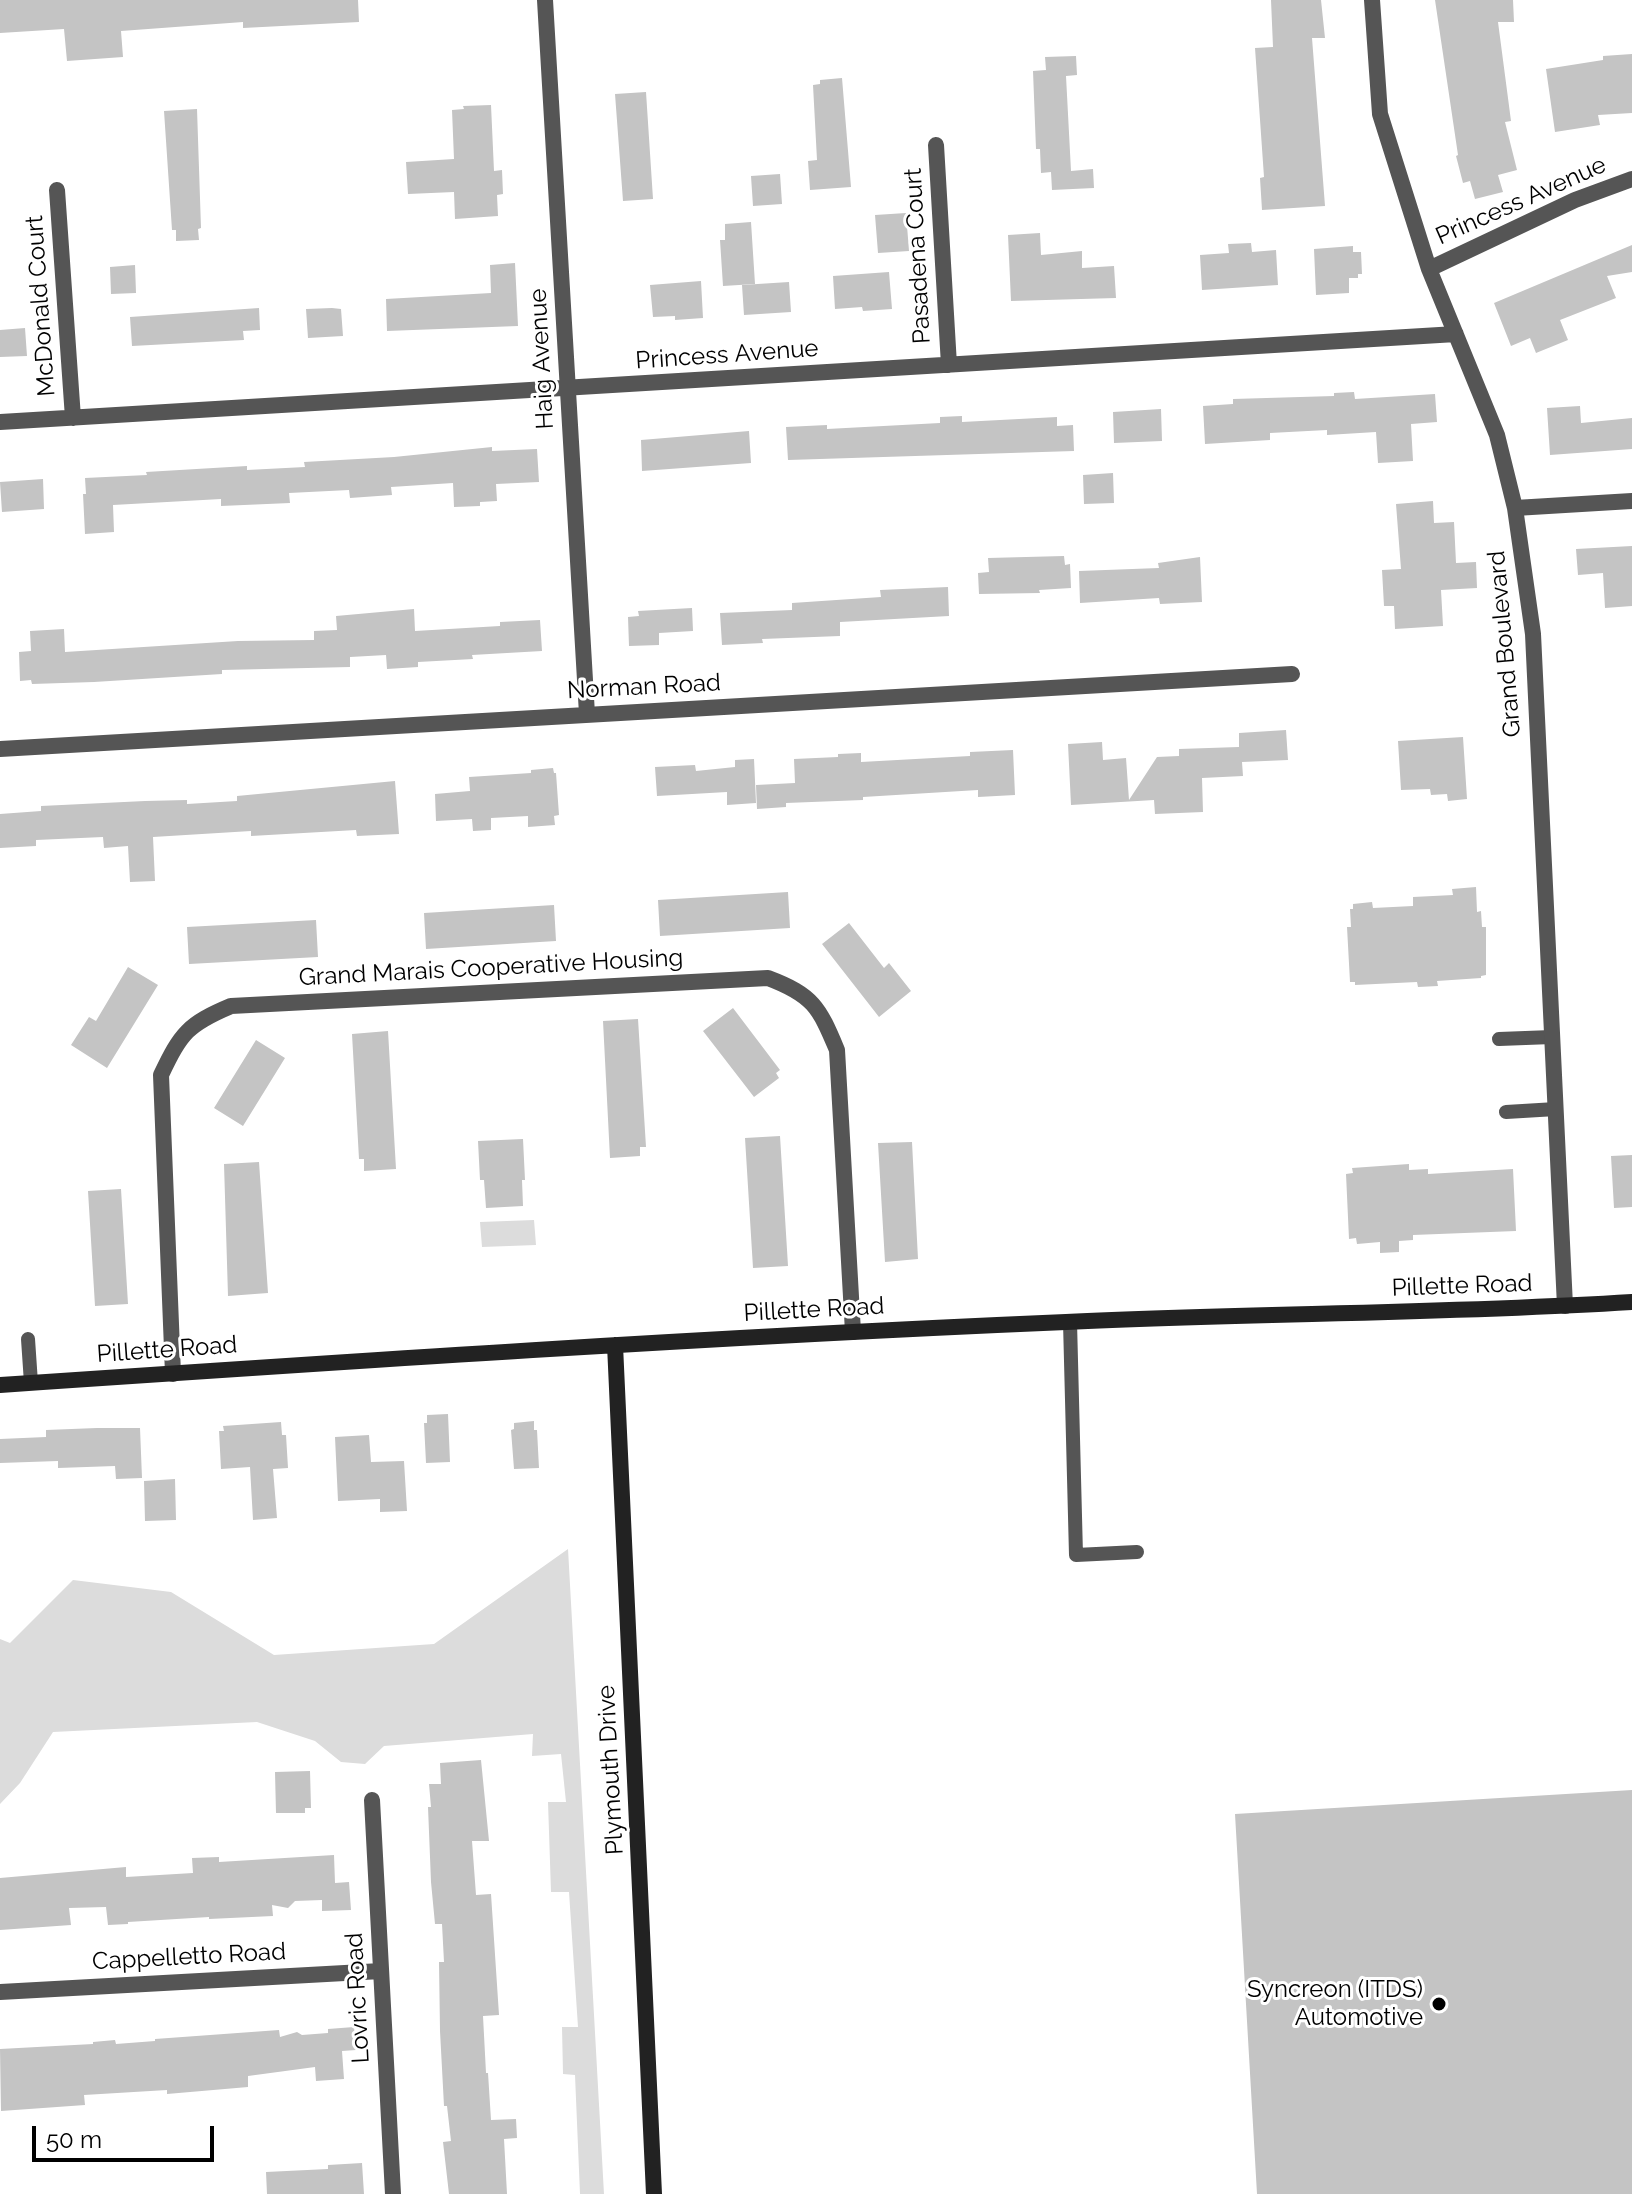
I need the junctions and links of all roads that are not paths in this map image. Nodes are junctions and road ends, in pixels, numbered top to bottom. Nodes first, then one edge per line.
1 (545, 0) edge
2 (1372, 0) edge
3 (936, 145) dead end
4 (1632, 179) edge
5 (57, 190) dead end
6 (1429, 269) junction
7 (1456, 334) junction
8 (949, 365) junction
9 (568, 388) junction
10 (73, 418) junction
11 (0, 422) edge
12 (1632, 501) edge
13 (1515, 508) junction
14 (1292, 674) dead end
15 (587, 714) junction
16 (0, 749) edge
17 (1552, 1037) junction
18 (1499, 1039) dead end
19 (1556, 1109) junction
20 (1506, 1112) dead end
21 (1632, 1302) edge
22 (1565, 1306) junction
23 (1070, 1322) junction
24 (853, 1332) junction
25 (28, 1339) dead end
26 (615, 1345) junction
27 (173, 1374) junction
28 (31, 1383) junction
29 (0, 1385) edge
30 (1137, 1552) dead end
31 (372, 1800) dead end
32 (381, 1971) junction
33 (0, 1992) edge
34 (393, 2194) edge
35 (654, 2194) edge

1 - 9 street, Haig Avenue
2 - 6 street, Grand Boulevard
3 - 8 street, Pasadena Court
4 - 6 street, Princess Avenue
5 - 10 street, McDonald Court
6 - 7 street, Grand Boulevard
7 - 8 street, Princess Avenue
7 - 13 street, Grand Boulevard
8 - 9 street, Princess Avenue
9 - 10 street, Princess Avenue
9 - 15 street, Haig Avenue
10 - 11 street, Princess Avenue
12 - 13 street
13 - 17 street, Grand Boulevard
14 - 15 street, Norman Road
15 - 16 street, Norman Road
17 - 18 lane
17 - 19 street, Grand Boulevard
19 - 20 lane
19 - 22 street, Grand Boulevard
21 - 22 street, Pillette Road
22 - 23 street, Pillette Road
23 - 24 street, Pillette Road
23 - 30 lane
24 - 26 street, Pillette Road
24 - 27 street, Grand Marais Cooperative Housing
25 - 28 lane
26 - 27 street, Pillette Road
26 - 35 street, Plymouth Drive
27 - 28 street, Pillette Road
28 - 29 street, Pillette Road
31 - 32 street, Lovric Road
32 - 33 street, Cappelletto Road
32 - 34 street, Lovric Road

